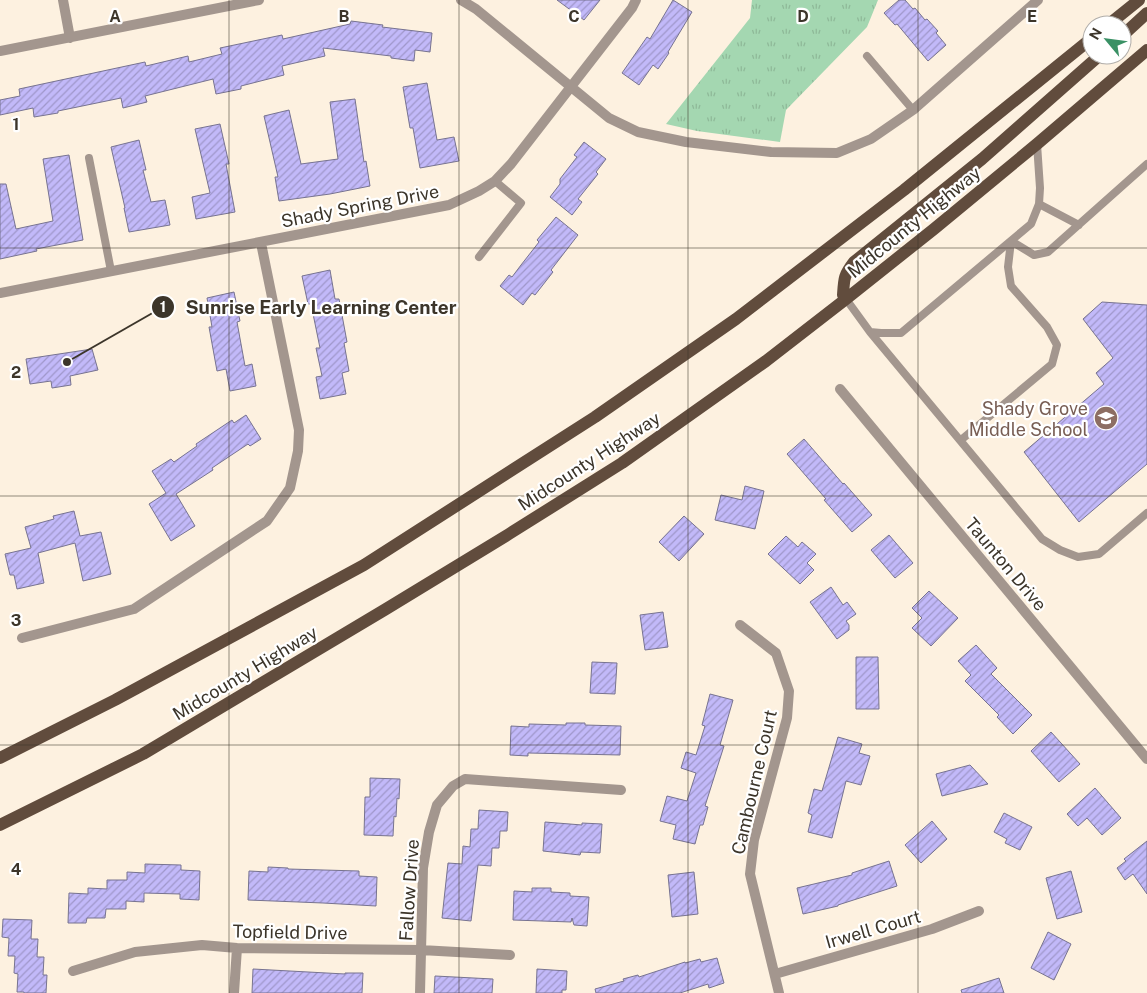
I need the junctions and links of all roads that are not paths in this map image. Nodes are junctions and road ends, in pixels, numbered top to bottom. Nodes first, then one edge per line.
1 (63, 0) edge
2 (259, 0) edge
3 (461, 0) edge
4 (636, 0) edge
5 (1038, 0) edge
6 (1139, 0) edge
7 (1147, 13) edge
8 (1120, 15) edge
9 (1132, 27) edge
10 (70, 38) junction
11 (1082, 46) edge
12 (1147, 50) edge
13 (0, 51) edge
14 (867, 56) dead end
15 (1089, 65) edge
16 (571, 86) junction
17 (913, 110) junction
18 (1037, 144) junction
19 (89, 158) dead end
20 (1147, 164) edge
21 (495, 181) junction
22 (1039, 204) junction
23 (1079, 225) junction
24 (1011, 241) junction
25 (262, 243) junction
26 (479, 257) dead end
27 (111, 272) junction
28 (0, 293) edge
29 (846, 299) junction
30 (870, 332) junction
31 (840, 389) dead end
32 (961, 440) junction
33 (1147, 514) edge
34 (740, 624) dead end
35 (22, 638) dead end
36 (0, 758) edge
37 (1147, 759) edge
38 (620, 790) dead end
39 (0, 825) edge
40 (979, 911) dead end
41 (237, 948) junction
42 (421, 950) junction
43 (510, 954) dead end
44 (73, 971) dead end
45 (775, 974) junction
46 (234, 993) edge
47 (420, 993) edge
48 (779, 993) edge

1 - 10 street
2 - 10 street
3 - 16 street
4 - 16 street, Shady Spring Drive
5 - 17 street
6 - 8 main road
7 - 9 main road
10 - 13 street
11 - 36 main road, Midcounty Highway
12 - 18 main road, Midcounty Highway
14 - 17 lane
15 - 29 main road
16 - 17 street
16 - 21 street, Shady Spring Drive
18 - 22 lane
18 - 29 main road, Midcounty Highway
19 - 27 lane
20 - 23 lane
21 - 25 street, Shady Spring Drive
21 - 26 lane
22 - 23 lane
22 - 24 lane
23 - 24 lane
24 - 30 lane
24 - 32 lane
25 - 27 street, Shady Spring Drive
25 - 35 street
27 - 28 street, Shady Spring Drive
29 - 30 lane
29 - 39 main road, Midcounty Highway
30 - 32 lane
31 - 37 street, Taunton Drive
32 - 33 lane
34 - 45 street, Cambourne Court
38 - 42 street, Fallow Drive
40 - 45 street, Irwell Court
41 - 42 street, Topfield Drive
41 - 44 street, Topfield Drive
41 - 46 street
42 - 43 street, Topfield Drive
42 - 47 street, Fallow Drive
45 - 48 street, Cambourne Court

